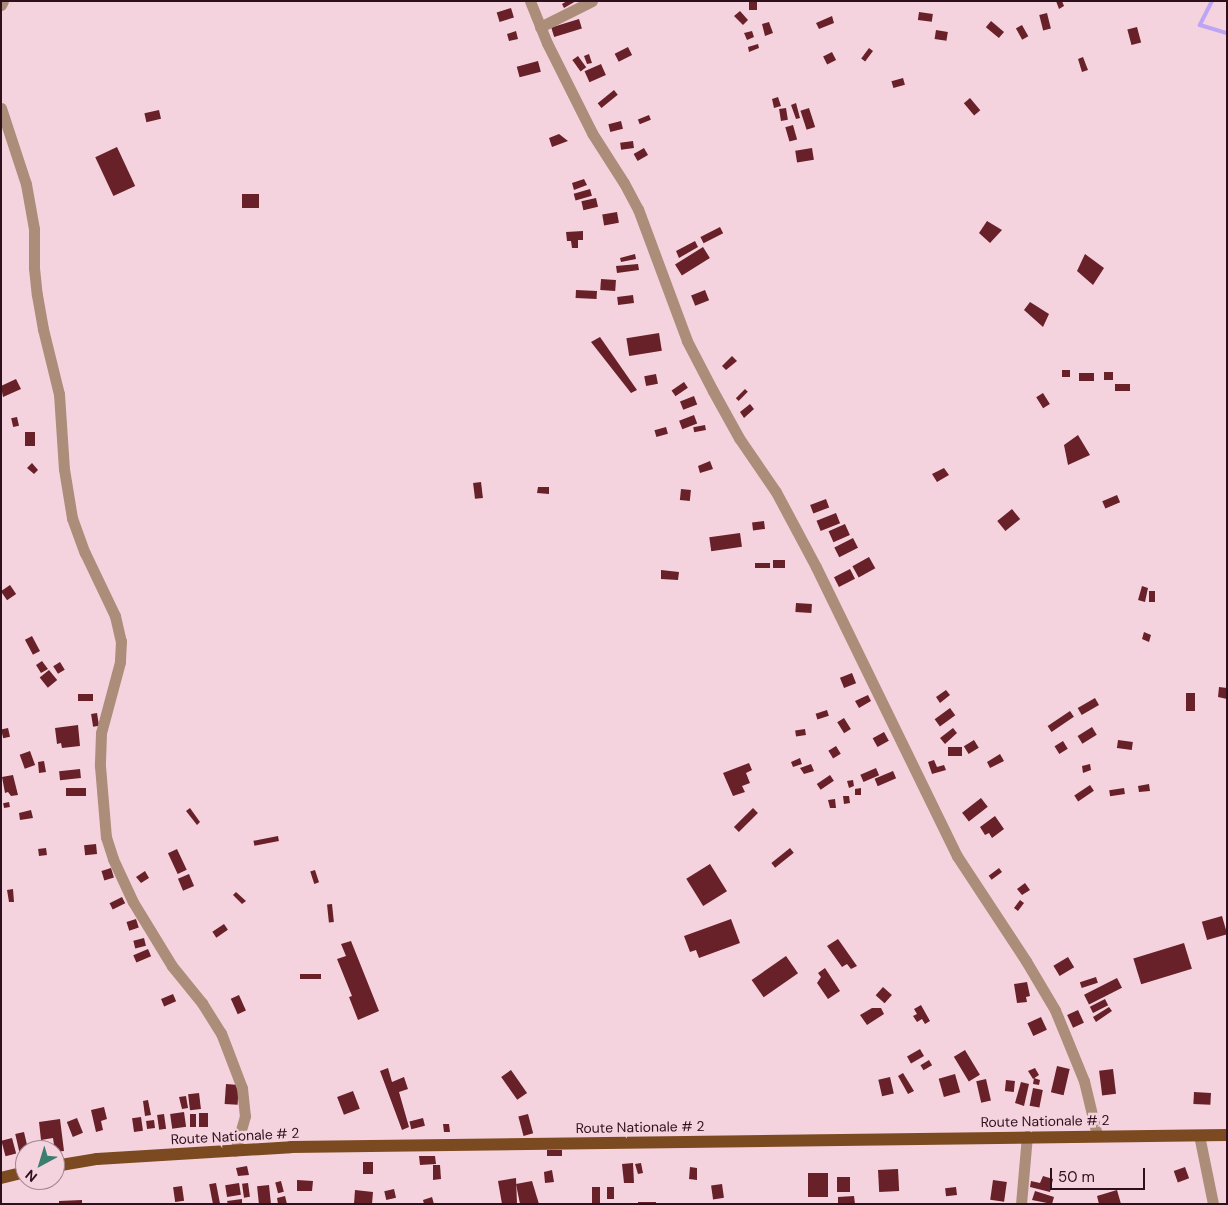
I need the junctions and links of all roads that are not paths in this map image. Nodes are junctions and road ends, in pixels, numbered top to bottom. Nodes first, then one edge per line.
1 (2, 1) edge
2 (530, 1) edge
3 (592, 1) edge
4 (1, 5) edge
5 (540, 28) junction
6 (1, 108) edge
7 (1096, 1135) junction
8 (1199, 1135) junction
9 (1227, 1135) edge
10 (1027, 1136) junction
11 (235, 1150) junction
12 (65, 1164) edge
13 (15, 1174) edge
14 (1, 1178) edge
15 (1021, 1204) edge
16 (1213, 1204) edge

1 - 4 street
2 - 5 street
3 - 5 street
5 - 7 street
6 - 11 street
7 - 8 main road, Route Nationale # 2
7 - 10 main road, Route Nationale # 2
8 - 9 main road, Route Nationale # 2
8 - 16 street
10 - 11 main road, Route Nationale # 2
10 - 15 street
11 - 12 main road, Route Nationale # 2
13 - 14 main road

